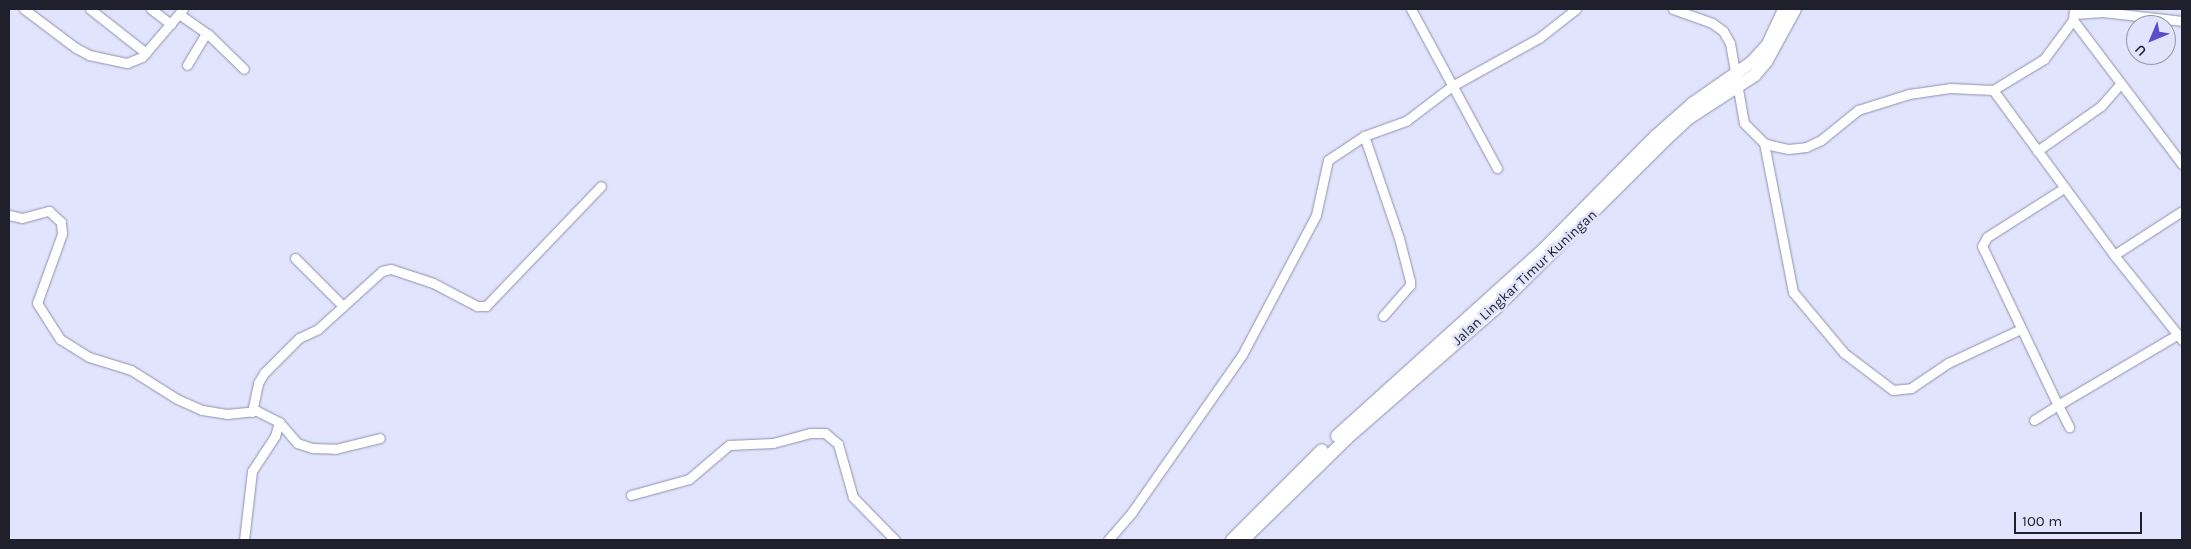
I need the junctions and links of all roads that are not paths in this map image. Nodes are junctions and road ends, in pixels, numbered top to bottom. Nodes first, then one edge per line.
1 (24, 9) edge
2 (90, 9) edge
3 (151, 9) edge
4 (1411, 9) edge
5 (1576, 9) edge
6 (1673, 9) edge
7 (1784, 9) edge
8 (1795, 9) edge
9 (181, 11) edge
10 (2074, 14) edge
11 (2182, 21) edge
12 (171, 24) junction
13 (206, 33) junction
14 (146, 53) junction
15 (187, 65) dead end
16 (244, 70) dead end
17 (1736, 74) junction
18 (2120, 84) junction
19 (1452, 86) junction
20 (1737, 88) junction
21 (1993, 90) junction
22 (1364, 136) junction
23 (1764, 143) junction
24 (2037, 151) junction
25 (2182, 164) edge
26 (1497, 168) dead end
27 (601, 186) dead end
28 (2064, 188) junction
29 (2182, 211) edge
30 (9, 215) edge
31 (2114, 255) junction
32 (295, 258) dead end
33 (342, 306) junction
34 (1384, 316) dead end
35 (2021, 329) junction
36 (2180, 338) edge
37 (2058, 405) junction
38 (252, 412) junction
39 (2034, 420) dead end
40 (278, 422) junction
41 (2069, 426) dead end
42 (380, 438) dead end
43 (631, 495) dead end
44 (244, 540) edge
45 (895, 540) edge
46 (1108, 540) edge
47 (1232, 540) edge
48 (1243, 540) edge

1 - 14 street
2 - 14 street
3 - 12 street
4 - 19 street
5 - 19 street
6 - 17 street
7 - 17 main road, Jalan Lingkar Timur Kuningan
8 - 20 main road, Jalan Lingkar Timur Kuningan
9 - 12 street
9 - 13 street
10 - 11 street
10 - 18 street
10 - 21 street
12 - 14 street
13 - 15 street
13 - 16 street
17 - 20 street
17 - 47 main road, Jalan Lingkar Timur Kuningan
18 - 24 street
18 - 25 street
19 - 22 street
19 - 26 street
20 - 23 street
20 - 48 main road, Jalan Lingkar Timur Kuningan
21 - 23 street
21 - 24 street
22 - 34 street
22 - 46 street
23 - 35 street
24 - 28 street
27 - 33 street
28 - 31 street
28 - 35 street
29 - 31 street
30 - 38 street
31 - 36 street
32 - 33 street
33 - 38 street
35 - 37 street
36 - 37 street
37 - 39 street
37 - 41 street
38 - 40 street
40 - 42 street
40 - 44 street
43 - 45 street

